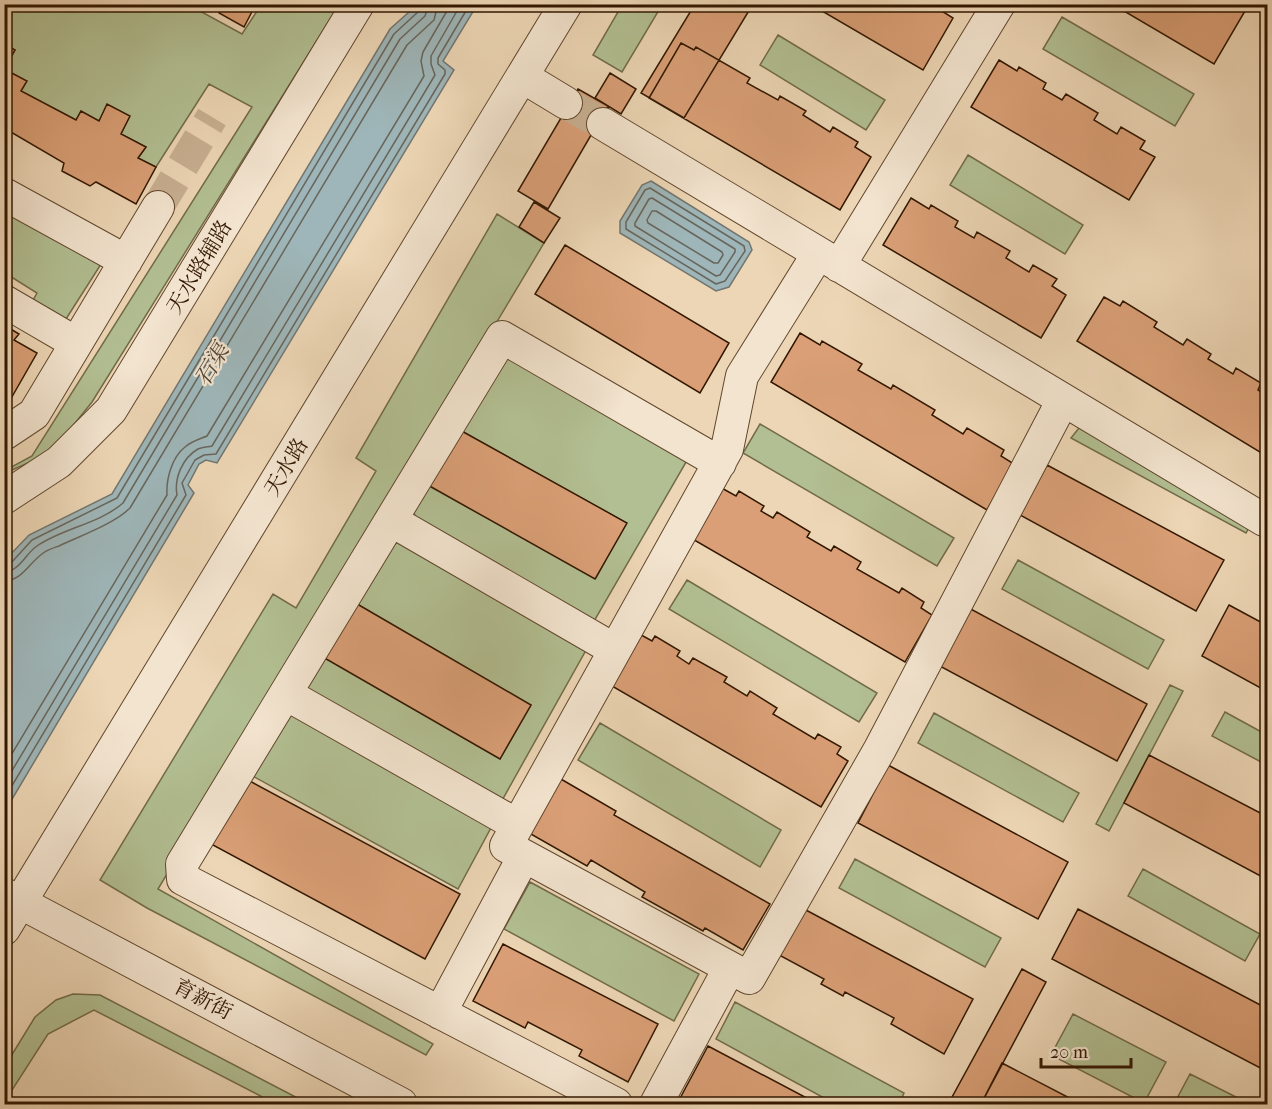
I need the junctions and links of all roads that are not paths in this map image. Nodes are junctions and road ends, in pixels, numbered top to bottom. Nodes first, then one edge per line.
1 (358, 4) edge
2 (566, 4) edge
3 (999, 4) edge
4 (523, 77) junction
5 (566, 103) tunnel mouth
6 (603, 124) tunnel mouth
7 (4, 194) edge
8 (158, 207) tunnel mouth
9 (829, 260) junction
10 (126, 261) junction
11 (4, 301) edge
12 (76, 343) junction
13 (1064, 400) junction
14 (4, 434) edge
15 (720, 463) junction
16 (4, 498) edge
17 (1264, 520) dead end
18 (392, 521) junction
19 (615, 650) junction
20 (286, 694) junction
21 (517, 825) junction
22 (524, 856) junction
23 (13, 898) edge
24 (4, 929) edge
25 (729, 969) junction
26 (440, 1013) junction
27 (401, 1104) edge
28 (616, 1104) edge
29 (656, 1104) edge

1 - 16 street, 天水路辅路
2 - 4 street, 天水路
3 - 9 street
4 - 5 street
4 - 23 street, 天水路
6 - 9 street
7 - 10 street
8 - 10 street
9 - 13 street
9 - 15 street
10 - 12 street
11 - 12 street
12 - 14 street
13 - 17 street
13 - 25 street
15 - 18 street
15 - 19 street
18 - 19 street
18 - 20 street
19 - 21 street
20 - 21 street
20 - 26 street
21 - 22 street
22 - 25 street
22 - 26 street
23 - 24 street, 天水路
23 - 27 street, 育新街
25 - 29 street
26 - 28 street

